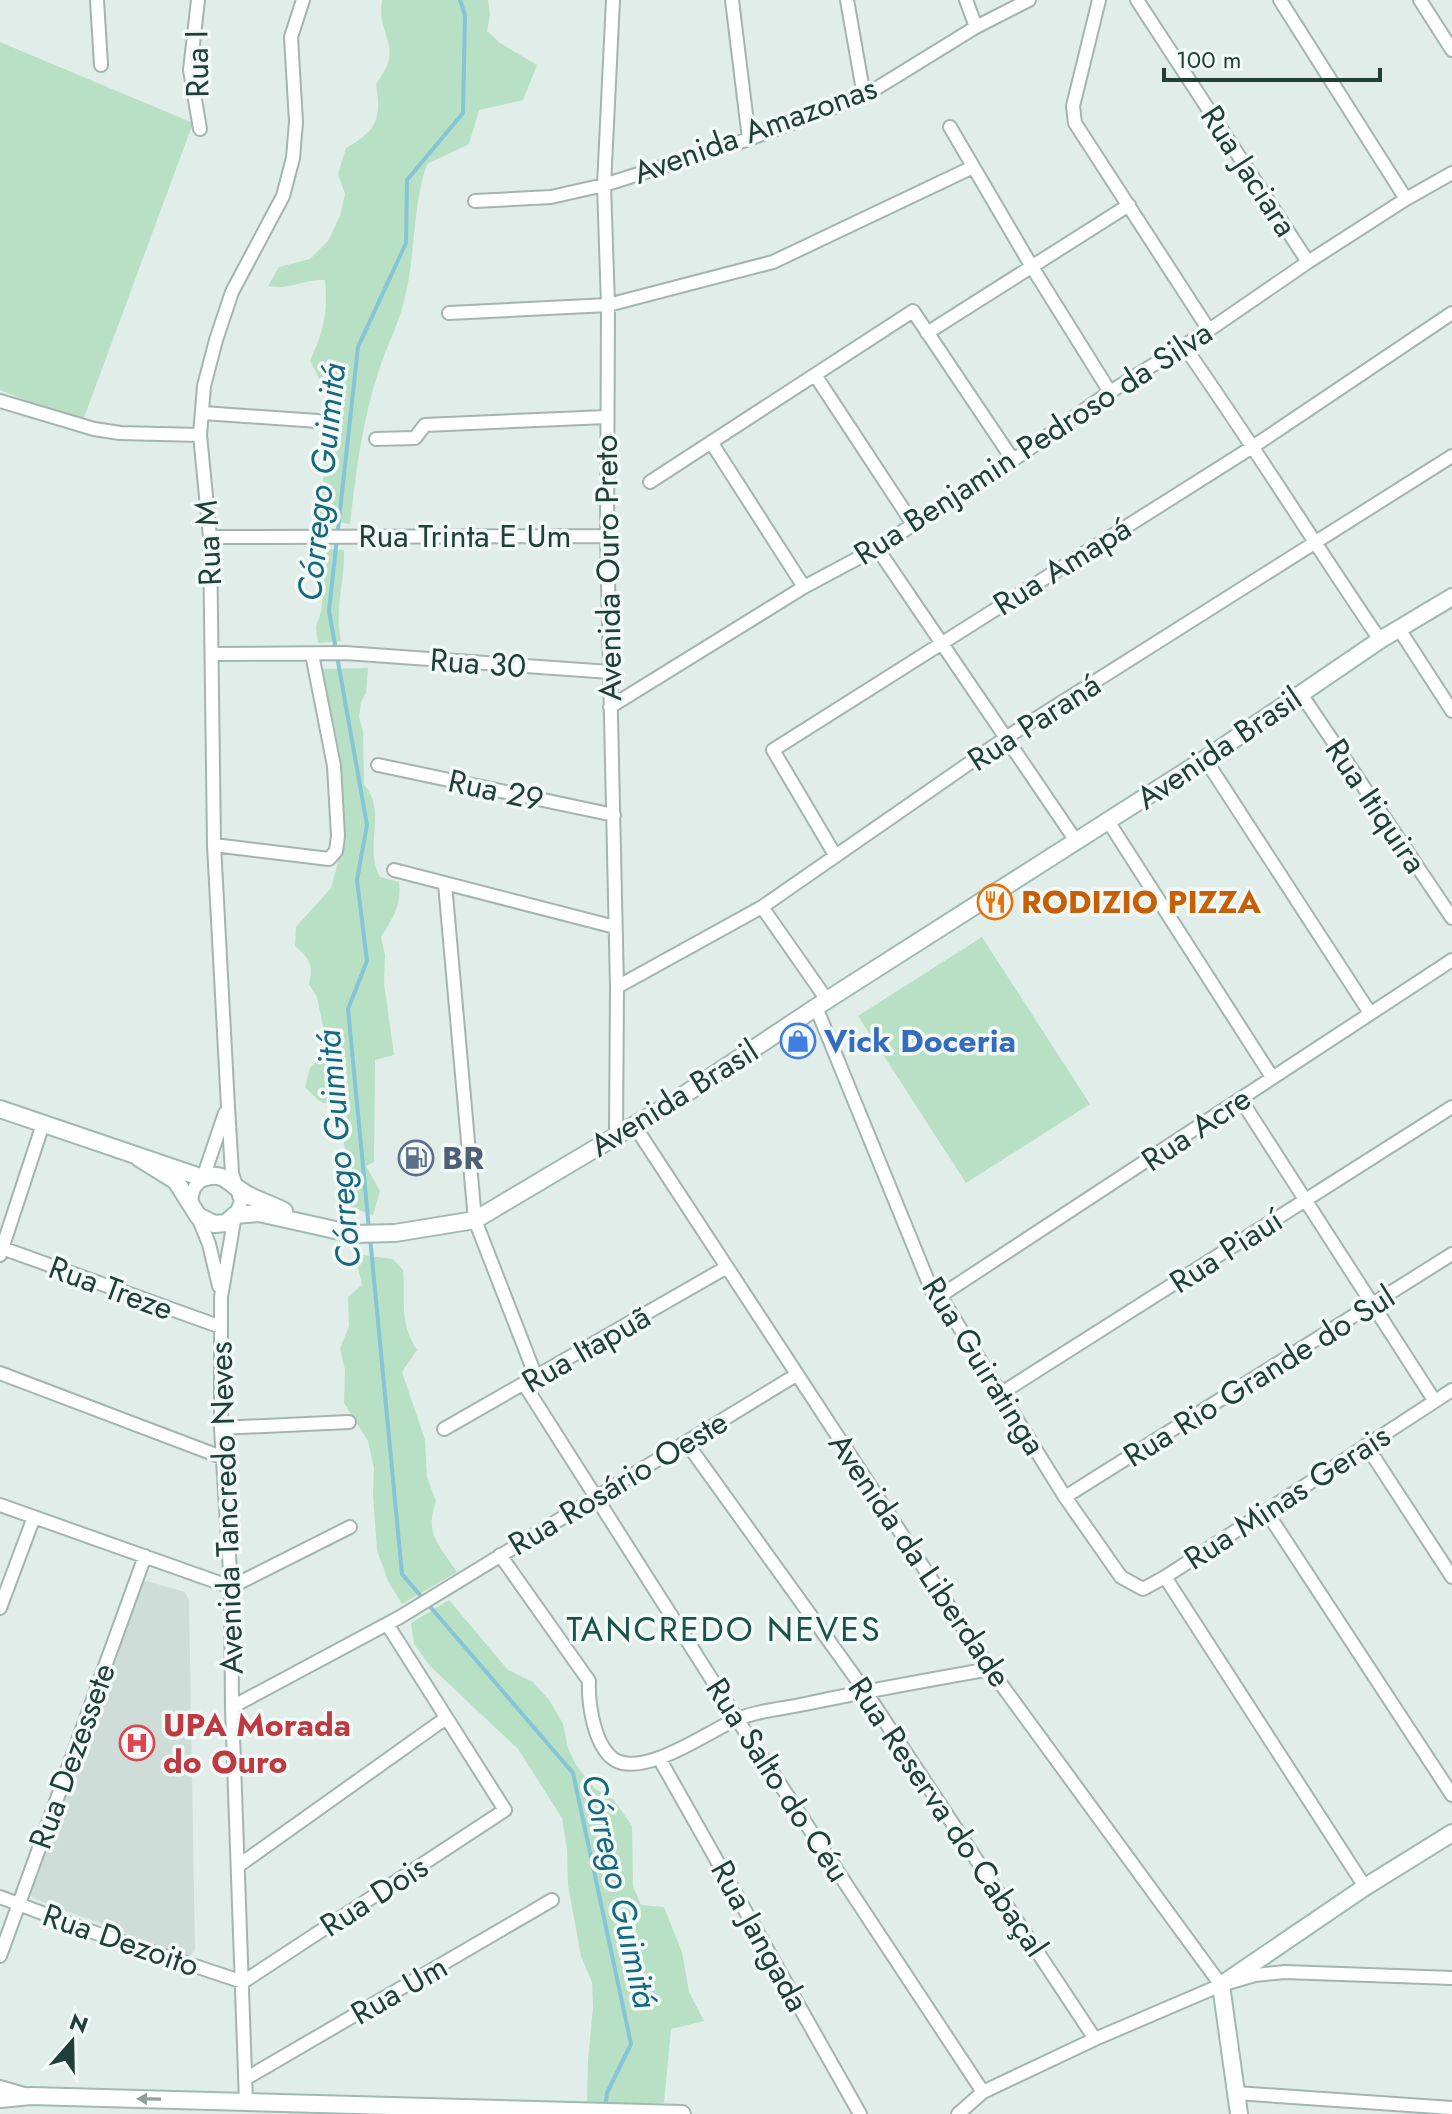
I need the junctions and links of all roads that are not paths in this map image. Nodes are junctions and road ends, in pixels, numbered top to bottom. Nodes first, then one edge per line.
1 (97, 0) edge
2 (198, 0) edge
3 (303, 0) edge
4 (613, 0) edge
5 (732, 0) edge
6 (847, 0) edge
7 (966, 0) edge
8 (1029, 0) edge
9 (1099, 0) edge
10 (1137, 0) edge
11 (1280, 0) edge
12 (1420, 0) edge
13 (976, 27) junction
14 (1452, 50) edge
15 (101, 65) dead end
16 (864, 96) junction
17 (950, 127) dead end
18 (200, 129) dead end
19 (749, 139) junction
20 (973, 167) junction
21 (1452, 173) edge
22 (604, 185) junction
23 (1406, 199) junction
24 (475, 201) dead end
25 (1129, 205) junction
26 (1308, 262) junction
27 (1032, 267) junction
28 (608, 305) junction
29 (449, 313) dead end
30 (1452, 313) edge
31 (1209, 330) junction
32 (927, 333) junction
33 (1184, 346) junction
34 (815, 375) junction
35 (1110, 392) junction
36 (0, 401) edge
37 (203, 413) junction
38 (606, 417) junction
39 (318, 421) dead end
40 (200, 435) junction
41 (376, 439) dead end
42 (711, 442) junction
43 (1254, 446) junction
44 (1452, 456) edge
45 (1013, 460) junction
46 (650, 482) dead end
47 (913, 524) junction
48 (607, 536) junction
49 (210, 537) junction
50 (1314, 543) junction
51 (877, 548) junction
52 (804, 587) junction
53 (1452, 597) edge
54 (1399, 629) junction
55 (1380, 640) junction
56 (941, 641) junction
57 (213, 654) junction
58 (317, 654) junction
59 (610, 672) junction
60 (1301, 694) junction
61 (610, 707) junction
62 (1452, 711) edge
63 (1007, 737) junction
64 (1205, 759) junction
65 (378, 765) dead end
66 (614, 815) junction
67 (1108, 821) junction
68 (1076, 841) junction
69 (214, 845) junction
70 (835, 855) junction
71 (394, 870) dead end
72 (445, 884) junction
73 (762, 907) junction
74 (1452, 918) edge
75 (615, 927) junction
76 (1452, 960) edge
77 (617, 987) junction
78 (821, 1004) junction
79 (1370, 1013) junction
80 (1272, 1077) junction
81 (1241, 1100) junction
82 (228, 1107) junction
83 (1452, 1107) edge
84 (0, 1109) edge
85 (43, 1124) junction
86 (634, 1125) junction
87 (616, 1136) junction
88 (139, 1158) junction
89 (203, 1178) junction
90 (237, 1187) junction
91 (1304, 1201) junction
92 (194, 1212) junction
93 (235, 1215) junction
94 (475, 1220) junction
95 (312, 1223) junction
96 (1, 1252) edge
97 (1452, 1254) edge
98 (727, 1267) junction
99 (940, 1296) junction
100 (221, 1297) junction
101 (1373, 1305) junction
102 (221, 1327) junction
103 (0, 1373) edge
104 (796, 1375) junction
105 (536, 1377) junction
106 (524, 1384) junction
107 (1452, 1390) edge
108 (1000, 1394) junction
109 (1434, 1400) junction
110 (349, 1422) dead end
111 (221, 1428) junction
112 (444, 1429) dead end
113 (686, 1442) junction
114 (1366, 1445) junction
115 (224, 1458) junction
116 (1065, 1497) junction
117 (597, 1499) junction
118 (0, 1505) edge
119 (1266, 1511) junction
120 (34, 1517) junction
121 (350, 1527) dead end
122 (500, 1555) junction
123 (145, 1556) junction
124 (1121, 1577) joint
125 (1165, 1577) junction
126 (1452, 1577) edge
127 (231, 1587) junction
128 (0, 1608) edge
129 (387, 1624) junction
130 (990, 1669) junction
131 (865, 1691) junction
132 (232, 1707) junction
133 (446, 1718) junction
134 (737, 1719) junction
135 (659, 1758) junction
136 (1452, 1795) edge
137 (1449, 1838) edge
138 (238, 1866) junction
139 (1365, 1887) junction
140 (0, 1897) edge
141 (552, 1900) dead end
142 (17, 1903) junction
143 (0, 1956) edge
144 (1452, 1978) edge
145 (243, 1982) junction
146 (1221, 1985) junction
147 (1095, 2039) junction
148 (245, 2079) junction
149 (0, 2087) edge
150 (983, 2092) junction
151 (1236, 2093) junction
152 (31, 2096) junction
153 (0, 2099) edge
154 (246, 2102) junction
155 (1452, 2108) edge
156 (635, 2113) edge
157 (682, 2114) edge
158 (860, 2114) edge
159 (958, 2114) edge
160 (1239, 2114) edge

1 - 15 street
2 - 18 street, Rua I
3 - 37 street, Rua M
4 - 22 street, Avenida Ouro Preto
5 - 19 street
6 - 16 street
7 - 13 street
8 - 13 street, Avenida Amazonas
9 - 25 street
10 - 26 street, Rua Jaciara
11 - 23 street
12 - 14 street
13 - 16 street, Avenida Amazonas
16 - 19 street, Avenida Amazonas
17 - 20 street
19 - 22 street, Avenida Amazonas
20 - 27 street
20 - 28 street
21 - 23 street, Rua Benjamin Pedroso da Silva
22 - 24 street, Avenida Amazonas
22 - 28 street, Avenida Ouro Preto
23 - 26 street, Rua Benjamin Pedroso da Silva
25 - 27 street
25 - 31 street
26 - 31 street, Rua Benjamin Pedroso da Silva
27 - 32 street
27 - 35 street
28 - 29 street
28 - 38 street, Avenida Ouro Preto
30 - 43 street, Rua Amapá
31 - 33 street, Rua Benjamin Pedroso da Silva
32 - 34 street
32 - 45 street
33 - 35 street, Rua Benjamin Pedroso da Silva
33 - 43 street
34 - 42 street
34 - 47 street
35 - 45 street, Rua Benjamin Pedroso da Silva
36 - 40 street
37 - 39 street
37 - 40 street, Rua M
38 - 41 street
38 - 48 street, Avenida Ouro Preto
40 - 49 street, Rua M
42 - 46 street
42 - 52 street
43 - 50 street
43 - 56 street, Rua Amapá
44 - 50 street, Rua Paraná
45 - 47 street, Rua Benjamin Pedroso da Silva
47 - 51 street, Rua Benjamin Pedroso da Silva
48 - 49 street, Rua Trinta E Um
48 - 59 street, Avenida Ouro Preto
49 - 57 street, Rua M
50 - 55 street
50 - 63 street, Rua Paraná
51 - 52 street, Rua Benjamin Pedroso da Silva
51 - 56 street
52 - 61 street, Rua Benjamin Pedroso da Silva
53 - 54 main road, Avenida Brasil
54 - 55 main road, Avenida Brasil
54 - 62 street
55 - 60 main road, Avenida Brasil
56 - 63 street
56 - 70 street, Rua Amapá
57 - 58 street, Rua 30
57 - 69 street, Rua M
58 - 59 street, Rua 30
58 - 69 street
59 - 61 street, Avenida Ouro Preto
60 - 64 main road, Avenida Brasil
60 - 74 street, Rua Itiquira
61 - 66 street, Avenida Ouro Preto
63 - 68 street
63 - 70 street, Rua Paraná
64 - 67 main road, Avenida Brasil
64 - 79 street
65 - 66 street, Rua 29
66 - 75 street, Avenida Ouro Preto
67 - 68 main road, Avenida Brasil
67 - 80 street
68 - 78 main road, Avenida Brasil
69 - 82 street, Rua M
70 - 73 street, Rua Paraná
71 - 72 street
72 - 75 street
72 - 94 street
73 - 77 street, Rua Paraná
73 - 78 street, Rua Guiratinga
75 - 77 street, Avenida Ouro Preto
76 - 79 street, Rua Acre
77 - 87 street, Avenida Ouro Preto
78 - 86 main road, Avenida Brasil
78 - 99 street, Rua Guiratinga
79 - 80 street, Rua Acre
80 - 81 street, Rua Acre
81 - 91 street
81 - 99 street, Rua Acre
82 - 89 street
82 - 90 street, Rua M
83 - 91 street, Rua Piauí
84 - 85 main road, Avenida Brasil
85 - 88 main road, Avenida Brasil
85 - 96 street
86 - 87 main road, Avenida Brasil
86 - 98 street, Avenida da Liberdade
87 - 94 main road, Avenida Brasil
88 - 89 main road, Avenida Brasil
88 - 92 main road, Avenida Brasil
89 - 90 main road, Avenida Brasil
89 - 92 street
90 - 93 street
90 - 95 main road, Avenida Brasil
91 - 101 street
91 - 108 street, Rua Piauí
92 - 93 main road, Avenida Brasil
92 - 100 street
93 - 95 main road, Avenida Brasil
93 - 100 street
94 - 95 main road, Avenida Brasil
94 - 105 street
96 - 102 street, Rua Treze
97 - 101 street, Rua Rio Grande do Sul
98 - 104 street, Avenida da Liberdade
98 - 105 street, Rua Itapuã
99 - 108 street, Rua Guiratinga
100 - 102 street, Avenida Tancredo Neves
101 - 109 street
101 - 116 street, Rua Rio Grande do Sul
102 - 111 street, Avenida Tancredo Neves
103 - 115 street
104 - 113 street, Rua Rosário Oeste
104 - 130 street, Avenida da Liberdade
105 - 106 street, Rua Itapuã
106 - 112 street, Rua Itapuã
106 - 117 street, Rua Salto do Céu
107 - 109 street, Rua Minas Gerais
108 - 116 street, Rua Guiratinga
109 - 114 street, Rua Minas Gerais
110 - 111 street
111 - 115 street, Avenida Tancredo Neves
113 - 117 street, Rua Rosário Oeste
113 - 131 street, Rua Reserva do Cabaçal
114 - 119 street, Rua Minas Gerais
114 - 126 street
115 - 127 street, Avenida Tancredo Neves
116 - 124 street, Rua Guiratinga
117 - 122 street, Rua Rosário Oeste
117 - 134 street, Rua Salto do Céu
118 - 120 street
119 - 125 street, Rua Minas Gerais
119 - 136 street
120 - 123 street
120 - 128 street
121 - 127 street
122 - 129 street, Rua Rosário Oeste
122 - 135 street
123 - 127 street
123 - 142 street, Rua Dezessete
124 - 125 street, Rua Minas Gerais
125 - 139 street
127 - 132 street, Avenida Tancredo Neves
129 - 132 street
129 - 133 street
130 - 131 street
130 - 146 street, Avenida da Liberdade
131 - 134 street
131 - 147 street, Rua Reserva do Cabaçal
132 - 138 street, Avenida Tancredo Neves
133 - 138 street
133 - 145 street, Rua Dois
134 - 135 street
134 - 150 street, Rua Salto do Céu
135 - 158 street, Rua Jangada
137 - 139 main road
138 - 145 street, Avenida Tancredo Neves
139 - 146 main road
140 - 142 street, Rua Dezoito
141 - 148 street, Rua Um
142 - 143 street, Rua Dezessete
142 - 145 street, Rua Dezoito
144 - 146 street
145 - 148 street, Avenida Tancredo Neves
146 - 147 street
146 - 151 main road
147 - 150 street
148 - 154 street, Avenida Tancredo Neves
149 - 152 street
150 - 159 street
151 - 155 street
151 - 160 main road
152 - 153 main road
154 -> 152 main road
154 - 156 main road
156 - 157 main road

